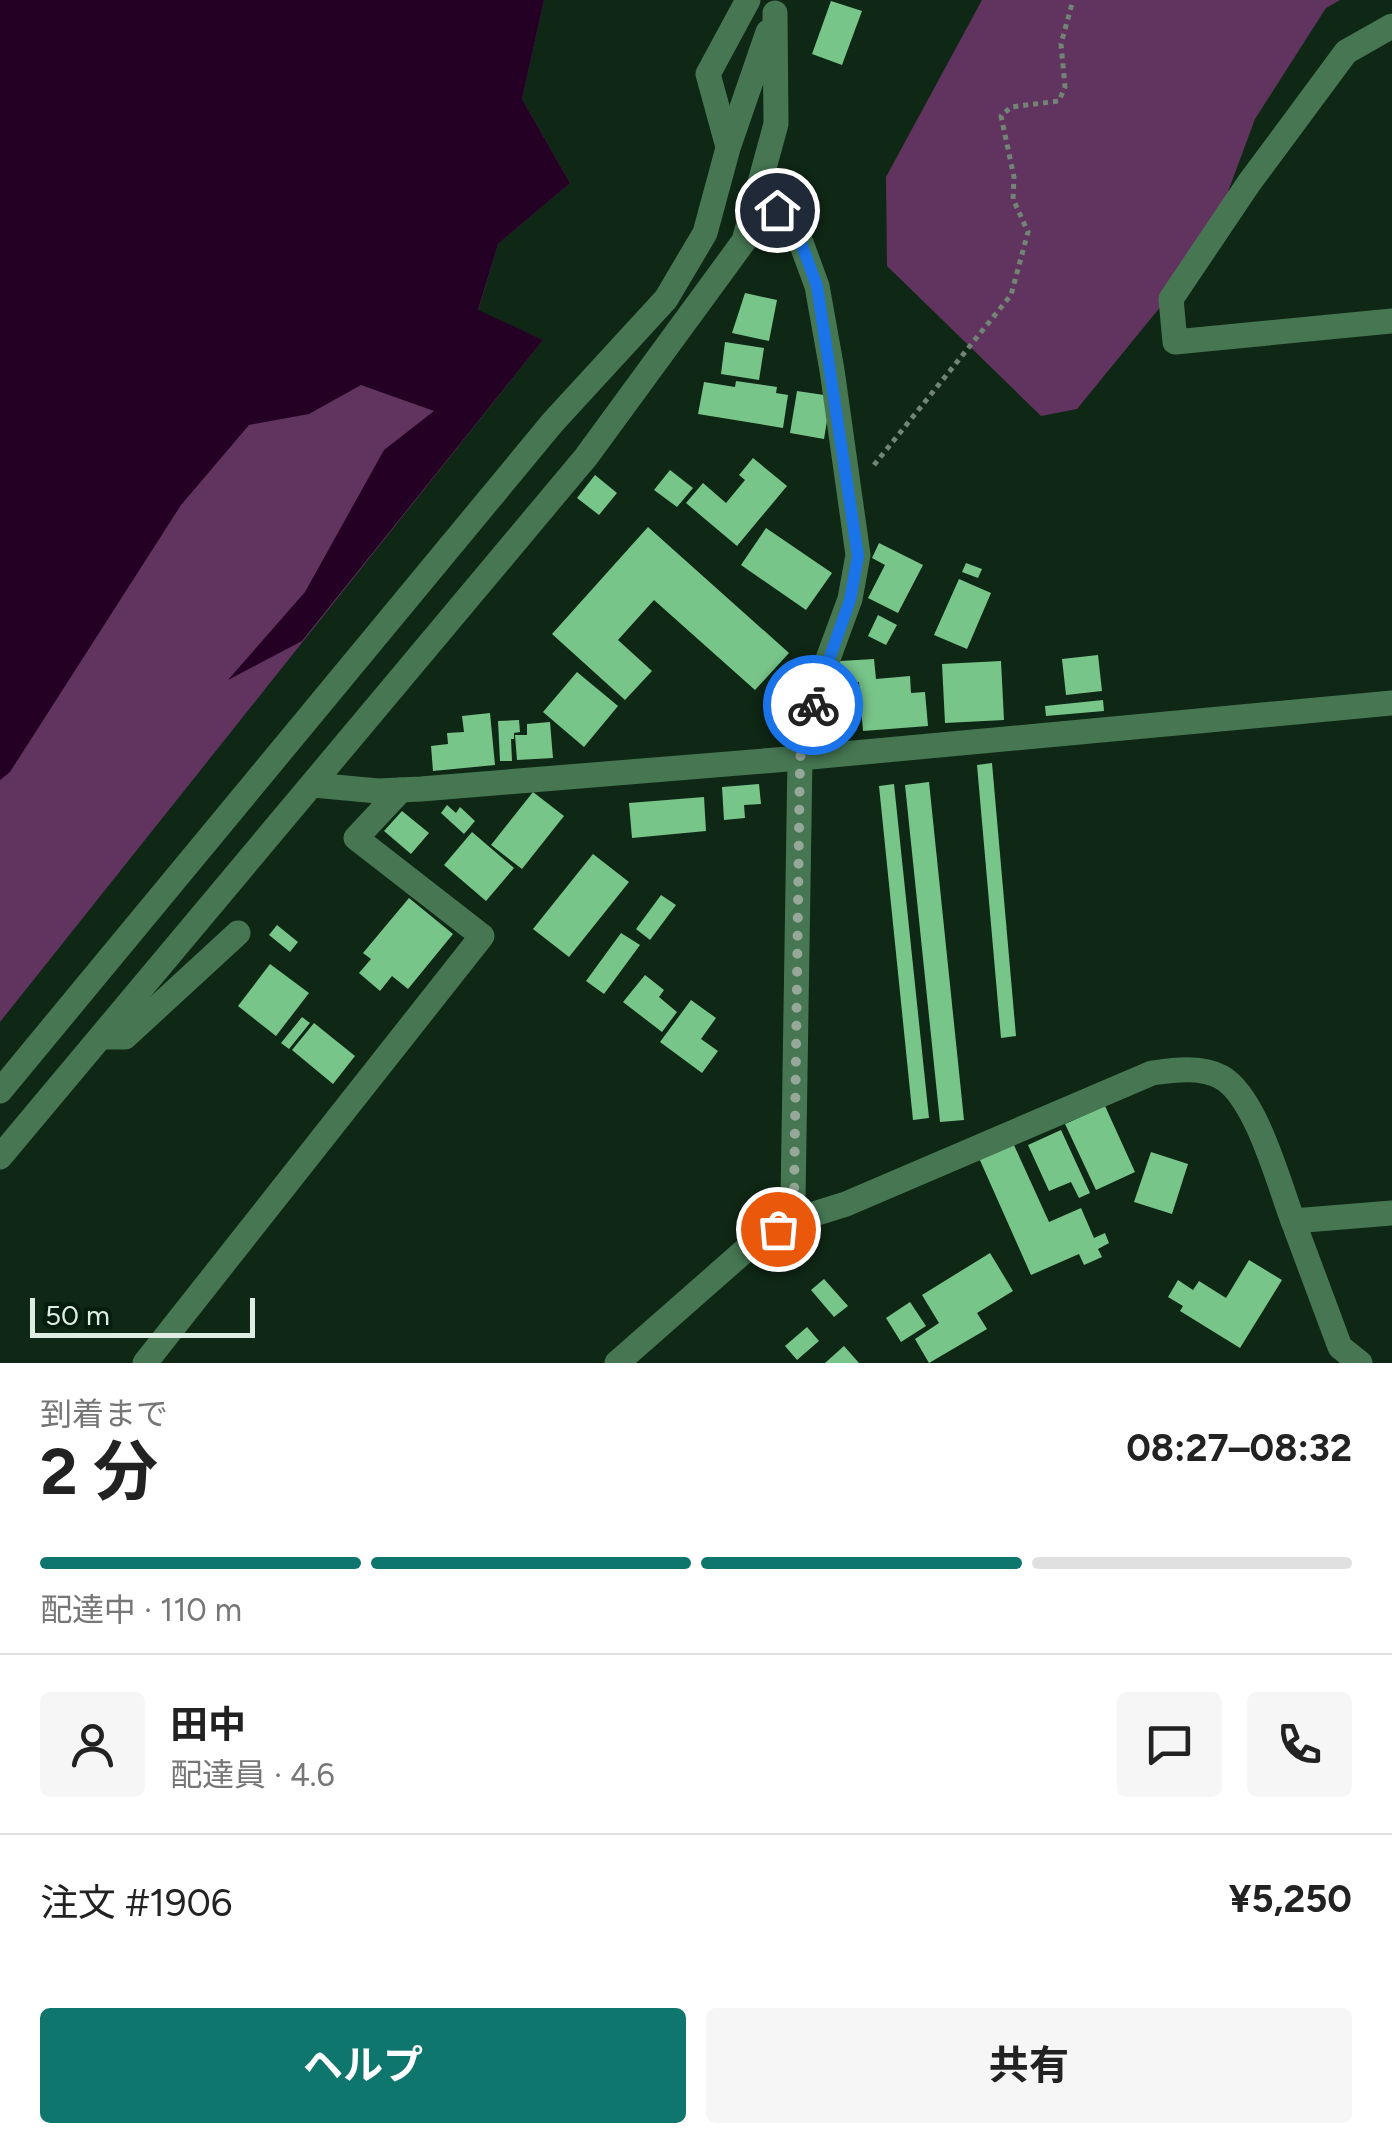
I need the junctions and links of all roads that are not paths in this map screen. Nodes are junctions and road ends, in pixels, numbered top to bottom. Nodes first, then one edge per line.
1 (748, 0) edge
2 (778, 6) edge
3 (1392, 26) edge
4 (728, 148) junction
5 (758, 190) junction
6 (1392, 321) edge
7 (1392, 702) edge
8 (800, 758) junction
9 (313, 785) junction
10 (401, 790) junction
11 (238, 932) dead end
12 (102, 1036) junction
13 (0, 1091) edge
14 (0, 1157) edge
15 (1392, 1214) edge
16 (798, 1219) junction
17 (1293, 1221) junction
18 (145, 1363) edge
19 (617, 1363) edge
20 (1360, 1363) edge

1 - 4 street
2 - 4 street
2 - 5 street
3 - 6 street
4 - 13 street
5 - 8 street
5 - 9 street
7 - 8 street
8 - 10 street
8 - 16 street
9 - 10 street
9 - 12 street
10 - 18 street
11 - 12 street
12 - 14 street
15 - 17 street
16 - 17 street
16 - 19 street
17 - 20 street

